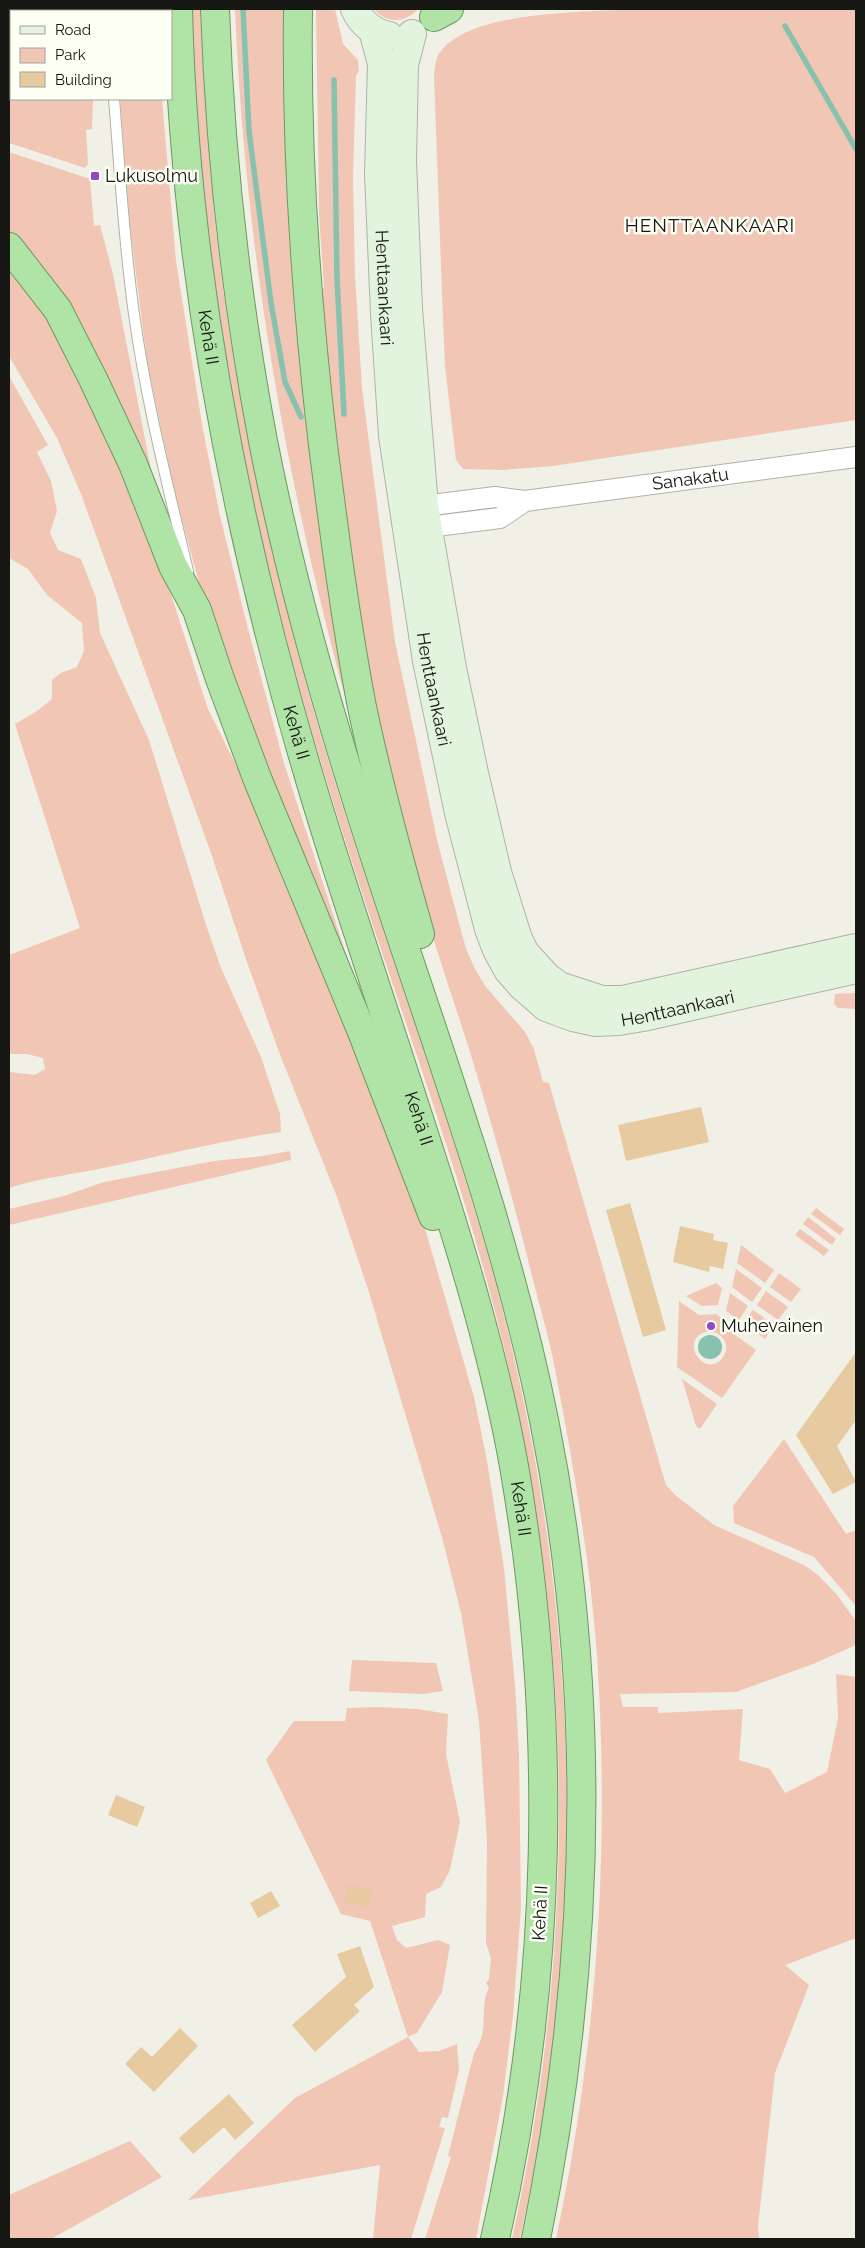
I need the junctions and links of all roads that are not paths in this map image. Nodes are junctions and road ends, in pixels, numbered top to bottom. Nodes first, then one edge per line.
1 (178, 9) edge
2 (215, 9) edge
3 (298, 9) edge
4 (355, 9) edge
5 (440, 11) edge
6 (373, 30) junction
7 (412, 34) junction
8 (114, 100) edge
9 (9, 247) edge
10 (856, 456) edge
11 (419, 518) junction
12 (197, 610) junction
13 (856, 948) edge
14 (856, 969) edge
15 (420, 992) junction
16 (470, 1276) junction
17 (495, 2239) edge
18 (536, 2239) edge

1 - 16 highway, Kehä II
2 - 15 highway
3 - 15 highway
4 - 6 main road
5 - 7 main road
6 - 7 main road
6 - 11 main road, Henttaankaari
7 - 11 main road, Henttaankaari
8 - 12 lane
9 - 12 highway
10 - 11 street, Sanakatu
11 - 13 main road, Henttaankaari
11 - 14 main road, Henttaankaari
12 - 16 highway
15 - 18 highway
16 - 17 highway, Kehä II

